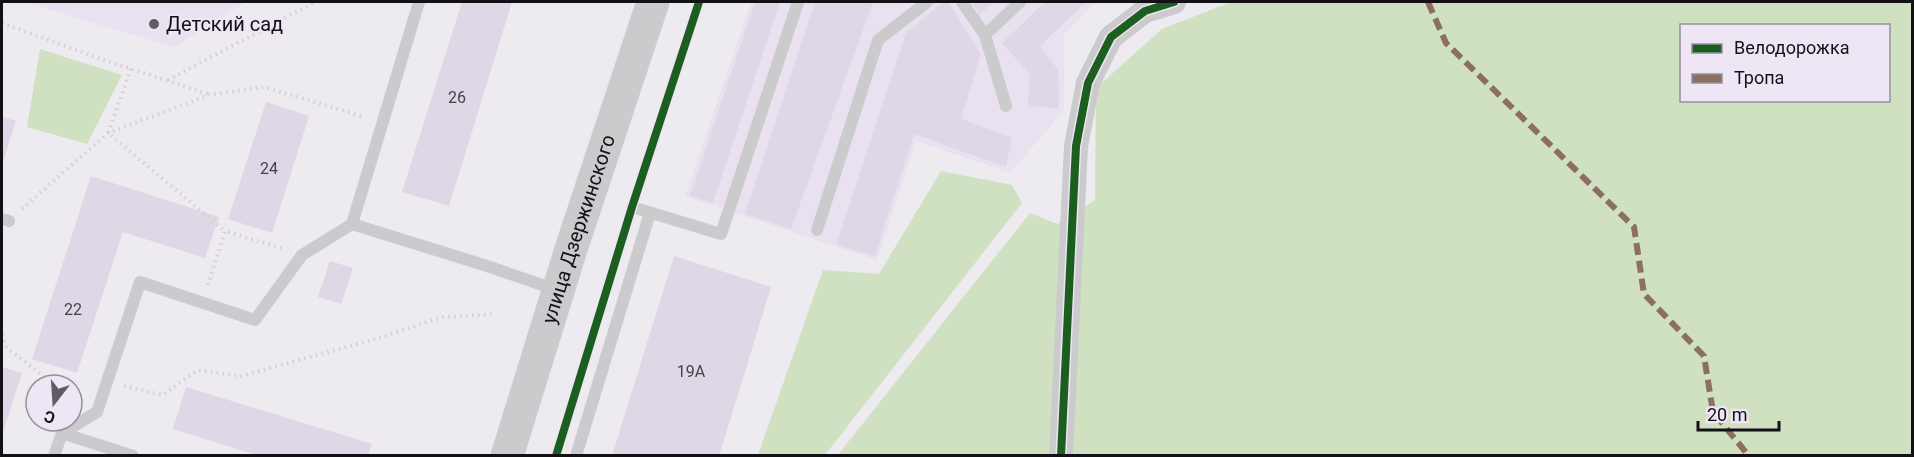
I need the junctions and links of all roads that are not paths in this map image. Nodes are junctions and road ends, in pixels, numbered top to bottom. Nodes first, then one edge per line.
1 (418, 2) edge
2 (653, 2) edge
3 (798, 2) edge
4 (927, 2) edge
5 (962, 2) edge
6 (1020, 2) edge
7 (1174, 2) edge
8 (985, 35) junction
9 (1006, 106) dead end
10 (632, 207) dead end
11 (650, 213) junction
12 (352, 224) junction
13 (817, 230) dead end
14 (559, 291) junction
15 (84, 420) edge
16 (62, 433) joint
17 (54, 456) edge
18 (133, 456) edge
19 (507, 456) edge
20 (576, 456) edge
21 (1061, 456) edge

1 - 12 lane
2 - 14 main road, улица Дзержинского
3 - 11 lane
4 - 13 lane
5 - 8 lane
6 - 8 lane
7 - 21 street
8 - 9 lane
10 - 11 lane
11 - 20 lane
12 - 14 lane
12 - 15 lane
14 - 19 main road, улица Дзержинского
16 - 17 lane
16 - 18 lane

